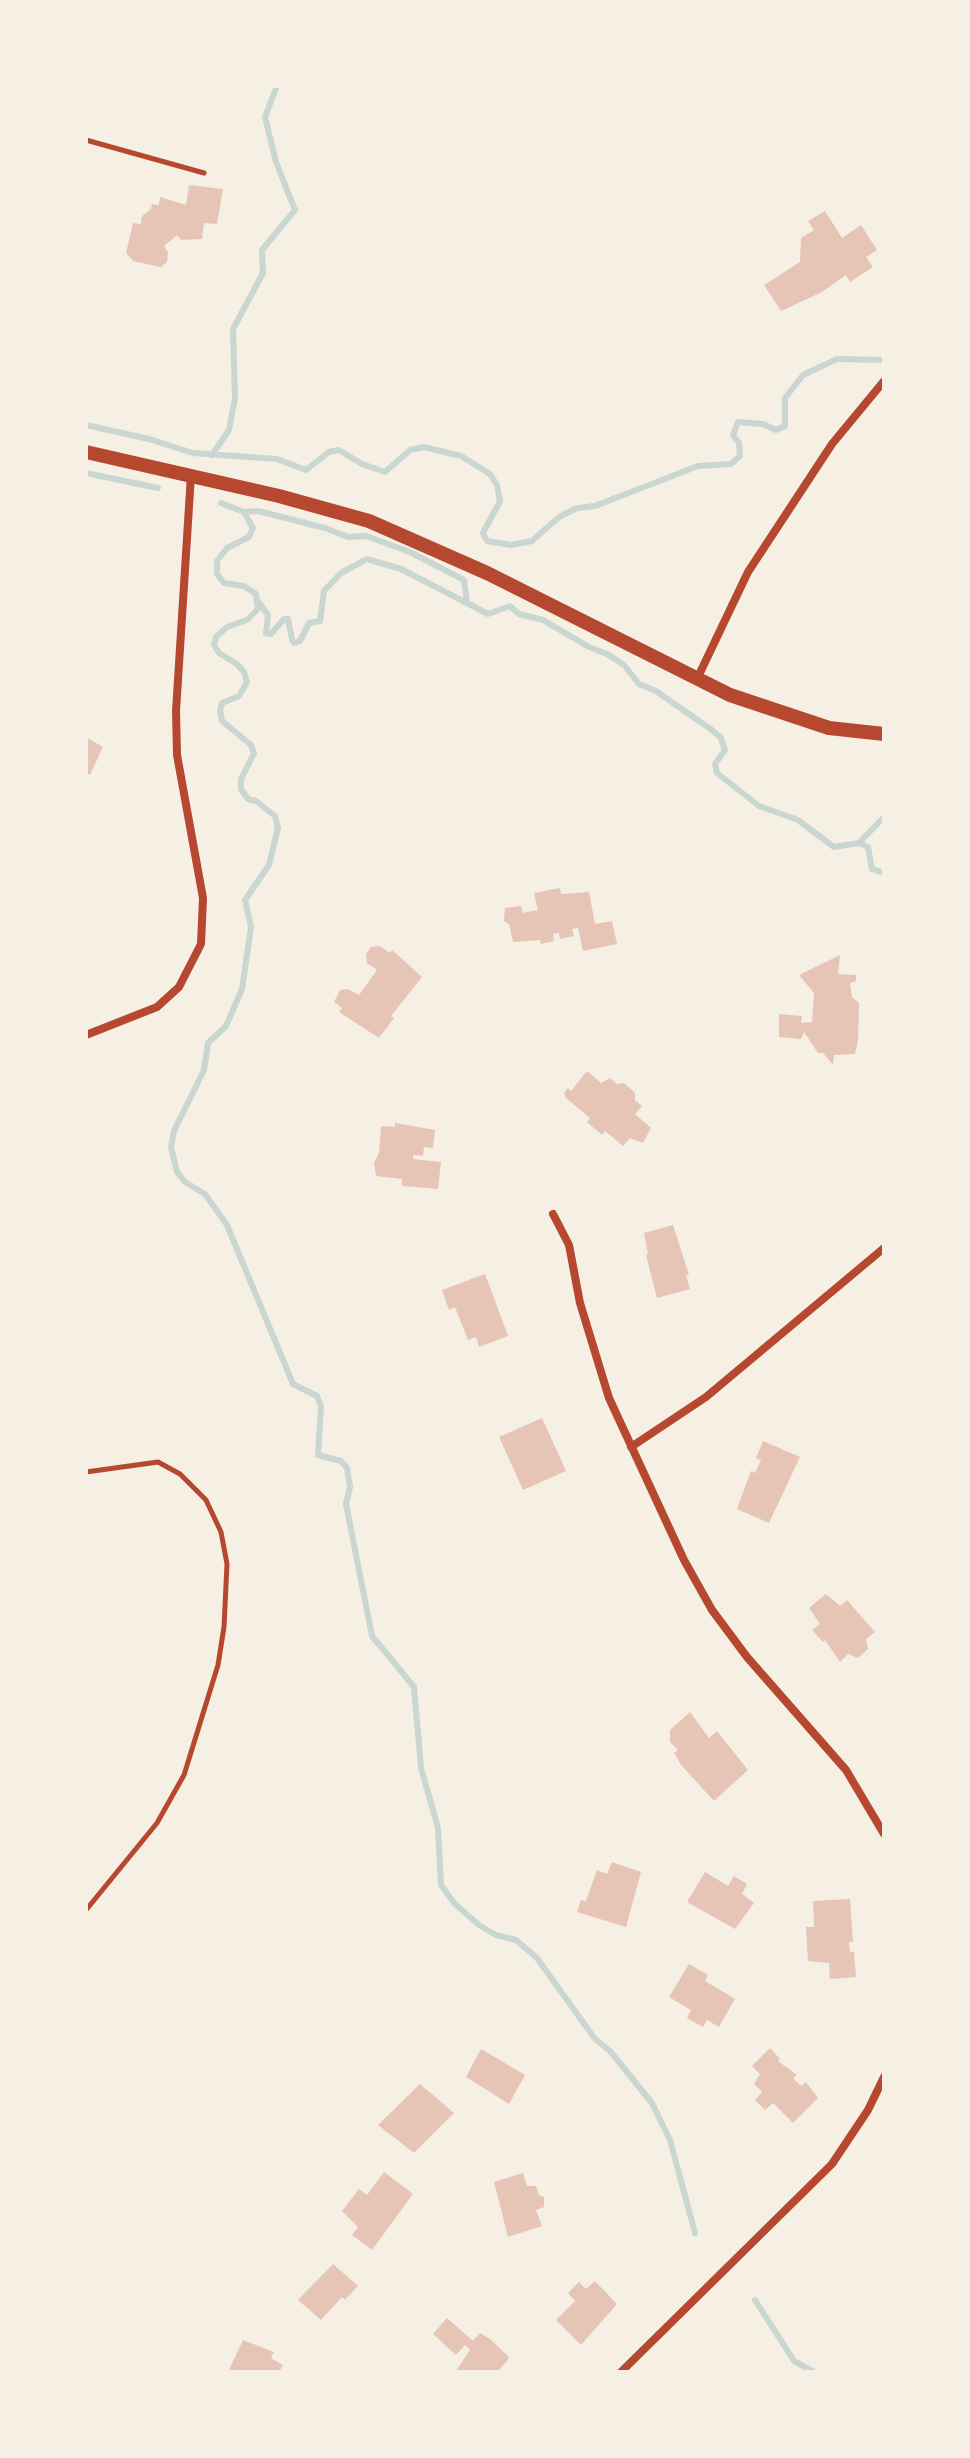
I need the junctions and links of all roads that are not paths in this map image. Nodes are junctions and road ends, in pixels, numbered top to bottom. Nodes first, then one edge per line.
1 (86, 140) edge
2 (204, 173) dead end
3 (884, 381) edge
4 (86, 452) edge
5 (191, 475) junction
6 (697, 680) junction
7 (884, 734) edge
8 (86, 1035) edge
9 (553, 1214) dead end
10 (884, 1248) edge
11 (631, 1447) junction
12 (86, 1472) edge
13 (884, 1834) edge
14 (86, 1910) edge
15 (884, 2077) edge
16 (621, 2372) edge

1 - 2 lane
3 - 6 street
4 - 5 main road
5 - 6 main road
5 - 8 street
6 - 7 main road
9 - 11 street
10 - 11 street
11 - 13 street
12 - 14 lane
15 - 16 street

